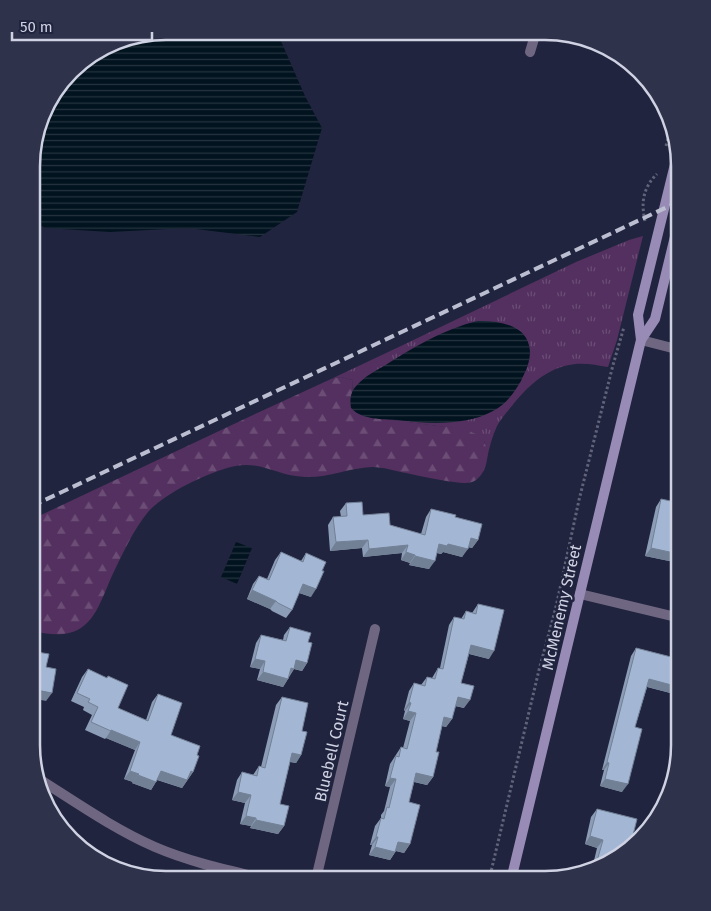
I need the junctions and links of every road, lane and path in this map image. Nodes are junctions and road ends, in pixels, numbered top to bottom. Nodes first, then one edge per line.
1 (534, 40) edge
2 (530, 52) dead end
3 (671, 180) edge
4 (644, 196) dead end
5 (647, 227) dead end
6 (671, 253) edge
7 (625, 325) dead end
8 (641, 340) junction
9 (671, 348) edge
10 (580, 594) junction
11 (671, 616) edge
12 (375, 629) dead end
13 (47, 784) edge
14 (233, 871) edge
15 (318, 871) edge
16 (491, 871) edge
17 (513, 871) edge

1 - 2 street
3 - 8 street, McMenemy Street
4 - 5 path
6 - 8 street, McMenemy Street
7 - 16 path
8 - 9 street
8 - 10 street, McMenemy Street
10 - 11 street
10 - 17 street, McMenemy Street
12 - 15 street, Bluebell Court
13 - 14 street

